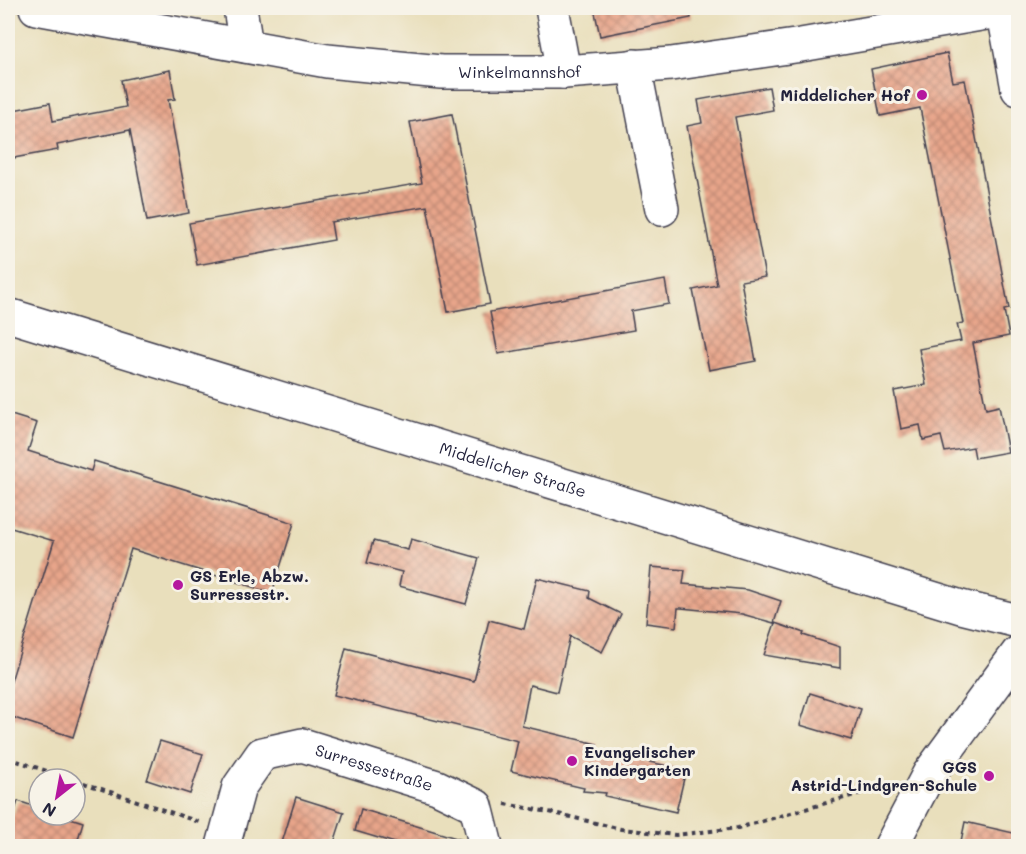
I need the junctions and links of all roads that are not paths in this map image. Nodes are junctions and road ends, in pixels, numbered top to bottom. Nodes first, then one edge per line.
1 (36, 8) edge
2 (240, 8) edge
3 (552, 8) edge
4 (1003, 9) edge
5 (246, 46) junction
6 (634, 66) junction
7 (564, 72) junction
8 (1018, 88) edge
9 (662, 209) dead end
10 (8, 315) edge
11 (1018, 621) edge
12 (1018, 653) edge
13 (225, 839) edge
14 (486, 846) edge
15 (891, 846) edge

1 - 5 street, Winkelmannshof
2 - 5 street
3 - 7 street
4 - 6 street, Winkelmannshof
4 - 8 street
5 - 7 street, Winkelmannshof
6 - 7 street, Winkelmannshof
6 - 9 street
10 - 11 street, Middelicher Straße
12 - 15 street
13 - 14 street, Surressestraße

